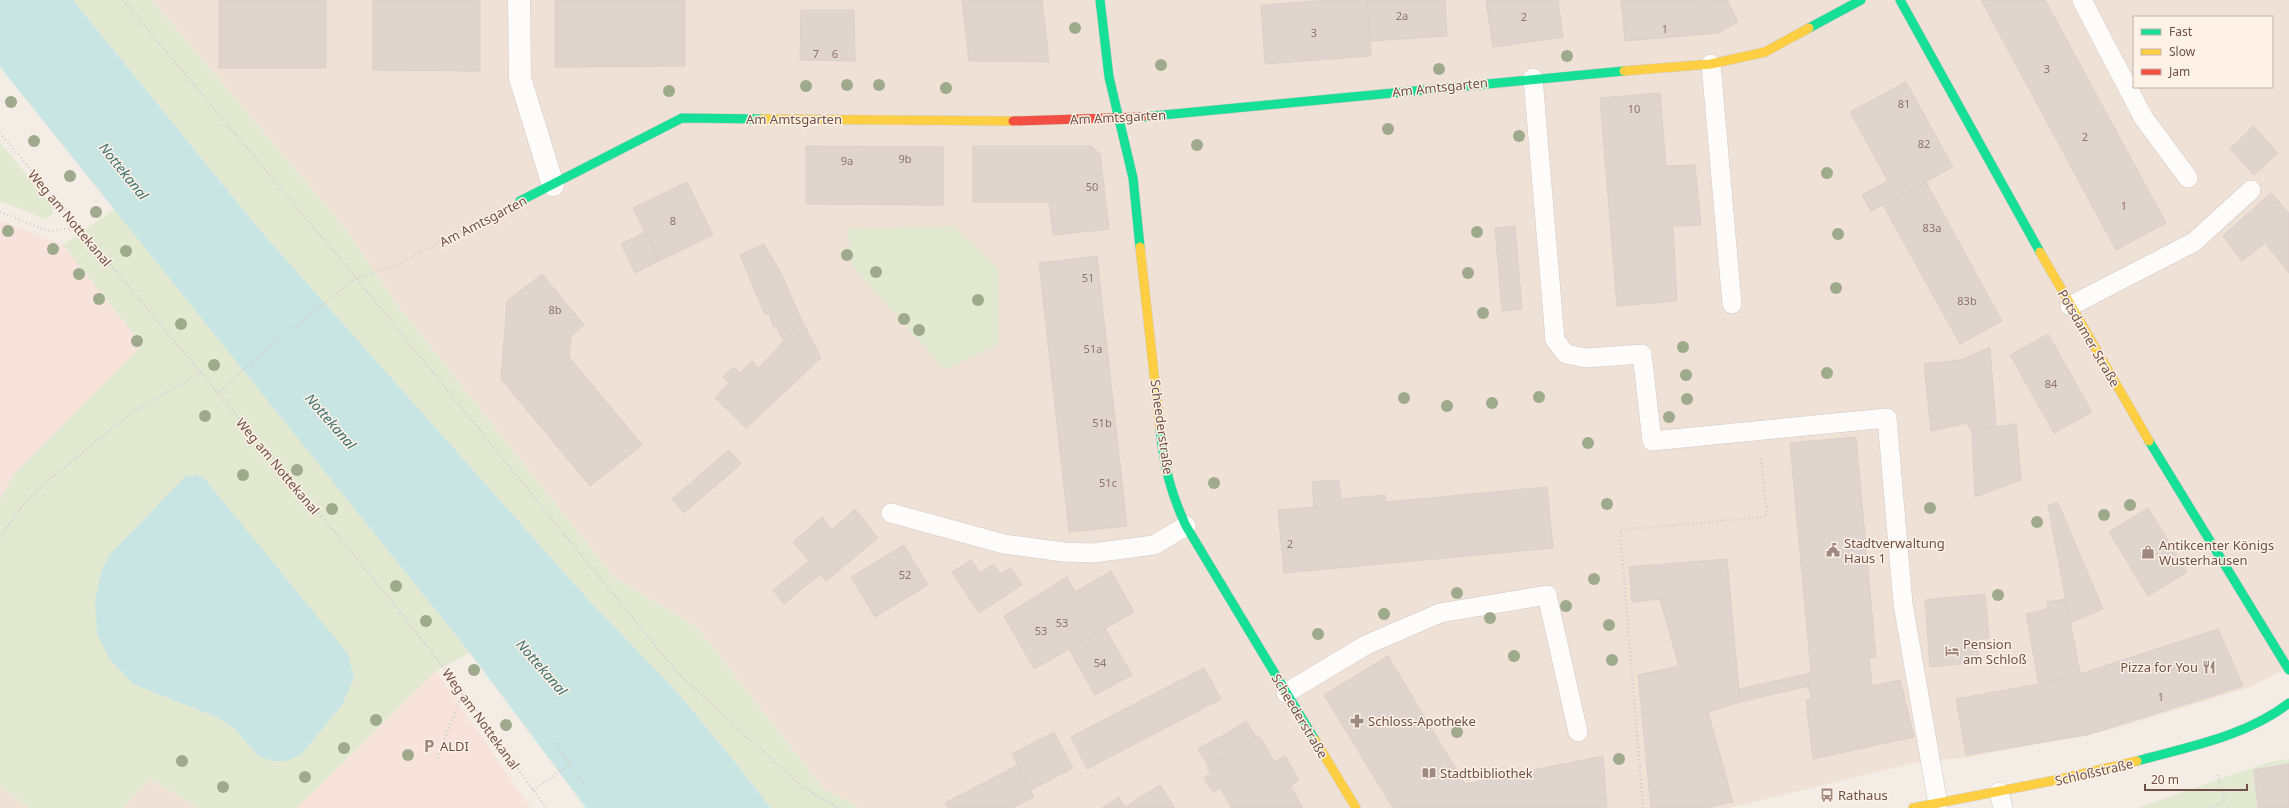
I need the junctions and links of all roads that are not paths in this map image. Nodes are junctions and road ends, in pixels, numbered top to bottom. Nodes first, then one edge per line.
1 (519, 0) edge
2 (1100, 0) edge
3 (1861, 0) edge
4 (1900, 0) edge
5 (2082, 0) edge
6 (1711, 64) junction
7 (1533, 78) junction
8 (1120, 119) junction
9 (2188, 178) dead end
10 (553, 186) junction
11 (2251, 190) dead end
12 (520, 201) road end
13 (1732, 304) dead end
14 (2070, 306) junction
15 (891, 513) dead end
16 (1186, 526) junction
17 (2289, 670) edge
18 (1286, 693) junction
19 (2289, 703) edge
20 (1578, 732) dead end
21 (2001, 800) edge
22 (1938, 804) junction
23 (1356, 808) edge
24 (1914, 808) edge

1 - 10 street
2 - 8 street, Scheederstraße
3 - 6 street, Am Amtsgarten
4 - 14 street, Potsdamer Straße
5 - 9 lane
6 - 7 street, Am Amtsgarten
6 - 13 lane
7 - 8 street, Am Amtsgarten
7 - 22 lane
8 - 10 street, Am Amtsgarten
8 - 16 street, Scheederstraße
10 - 12 street, Am Amtsgarten
11 - 14 lane
14 - 17 street, Potsdamer Straße
15 - 16 lane
16 - 18 street, Scheederstraße
18 - 20 lane
18 - 23 street, Scheederstraße
19 - 21 street, Schloßstraße
21 - 22 street, Schloßstraße
22 - 24 street, Schloßstraße

